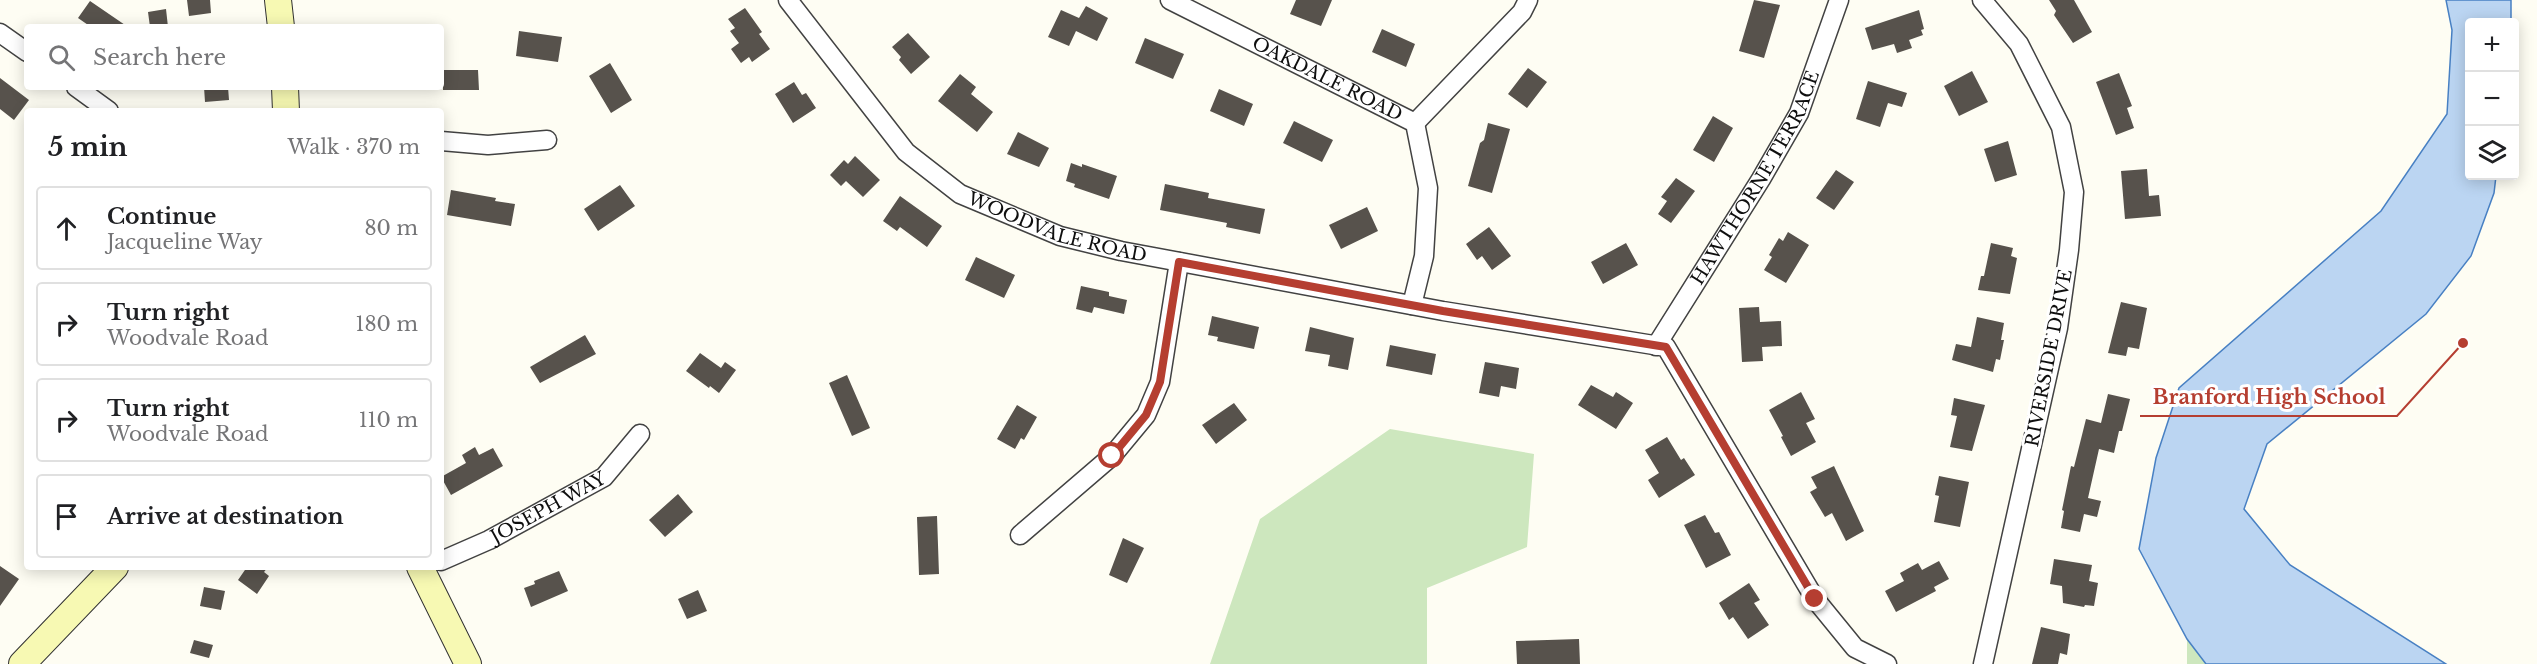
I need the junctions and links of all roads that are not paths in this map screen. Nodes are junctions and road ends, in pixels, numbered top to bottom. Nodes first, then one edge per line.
1 (278, 0) edge
2 (788, 0) edge
3 (1170, 0) edge
4 (1528, 0) edge
5 (1839, 0) edge
6 (1982, 0) edge
7 (281, 24) edge
8 (0, 33) edge
9 (24, 50) edge
10 (80, 90) edge
11 (285, 90) edge
12 (105, 108) edge
13 (286, 108) edge
14 (1415, 123) junction
15 (547, 140) dead end
16 (444, 141) edge
17 (1179, 262) junction
18 (1412, 305) junction
19 (1656, 346) junction
20 (640, 434) dead end
21 (1020, 535) dead end
22 (444, 559) edge
23 (112, 570) edge
24 (430, 570) edge
25 (22, 664) edge
26 (468, 664) edge
27 (1887, 664) edge
28 (1983, 664) edge

1 - 7 street
2 - 17 street, WOODVALE ROAD
3 - 14 street, OAKDALE ROAD
4 - 14 street
5 - 19 street, HAWTHORNE TERRACE
6 - 28 street, RIVERSIDE DRIVE
8 - 9 street
10 - 12 street
11 - 13 street
14 - 18 street, OAKDALE ROAD
15 - 16 street
17 - 18 street, WOODVALE ROAD
17 - 21 street
18 - 19 street, WOODVALE ROAD
19 - 27 street
20 - 22 street, JOSEPH WAY
23 - 25 street
24 - 26 street

